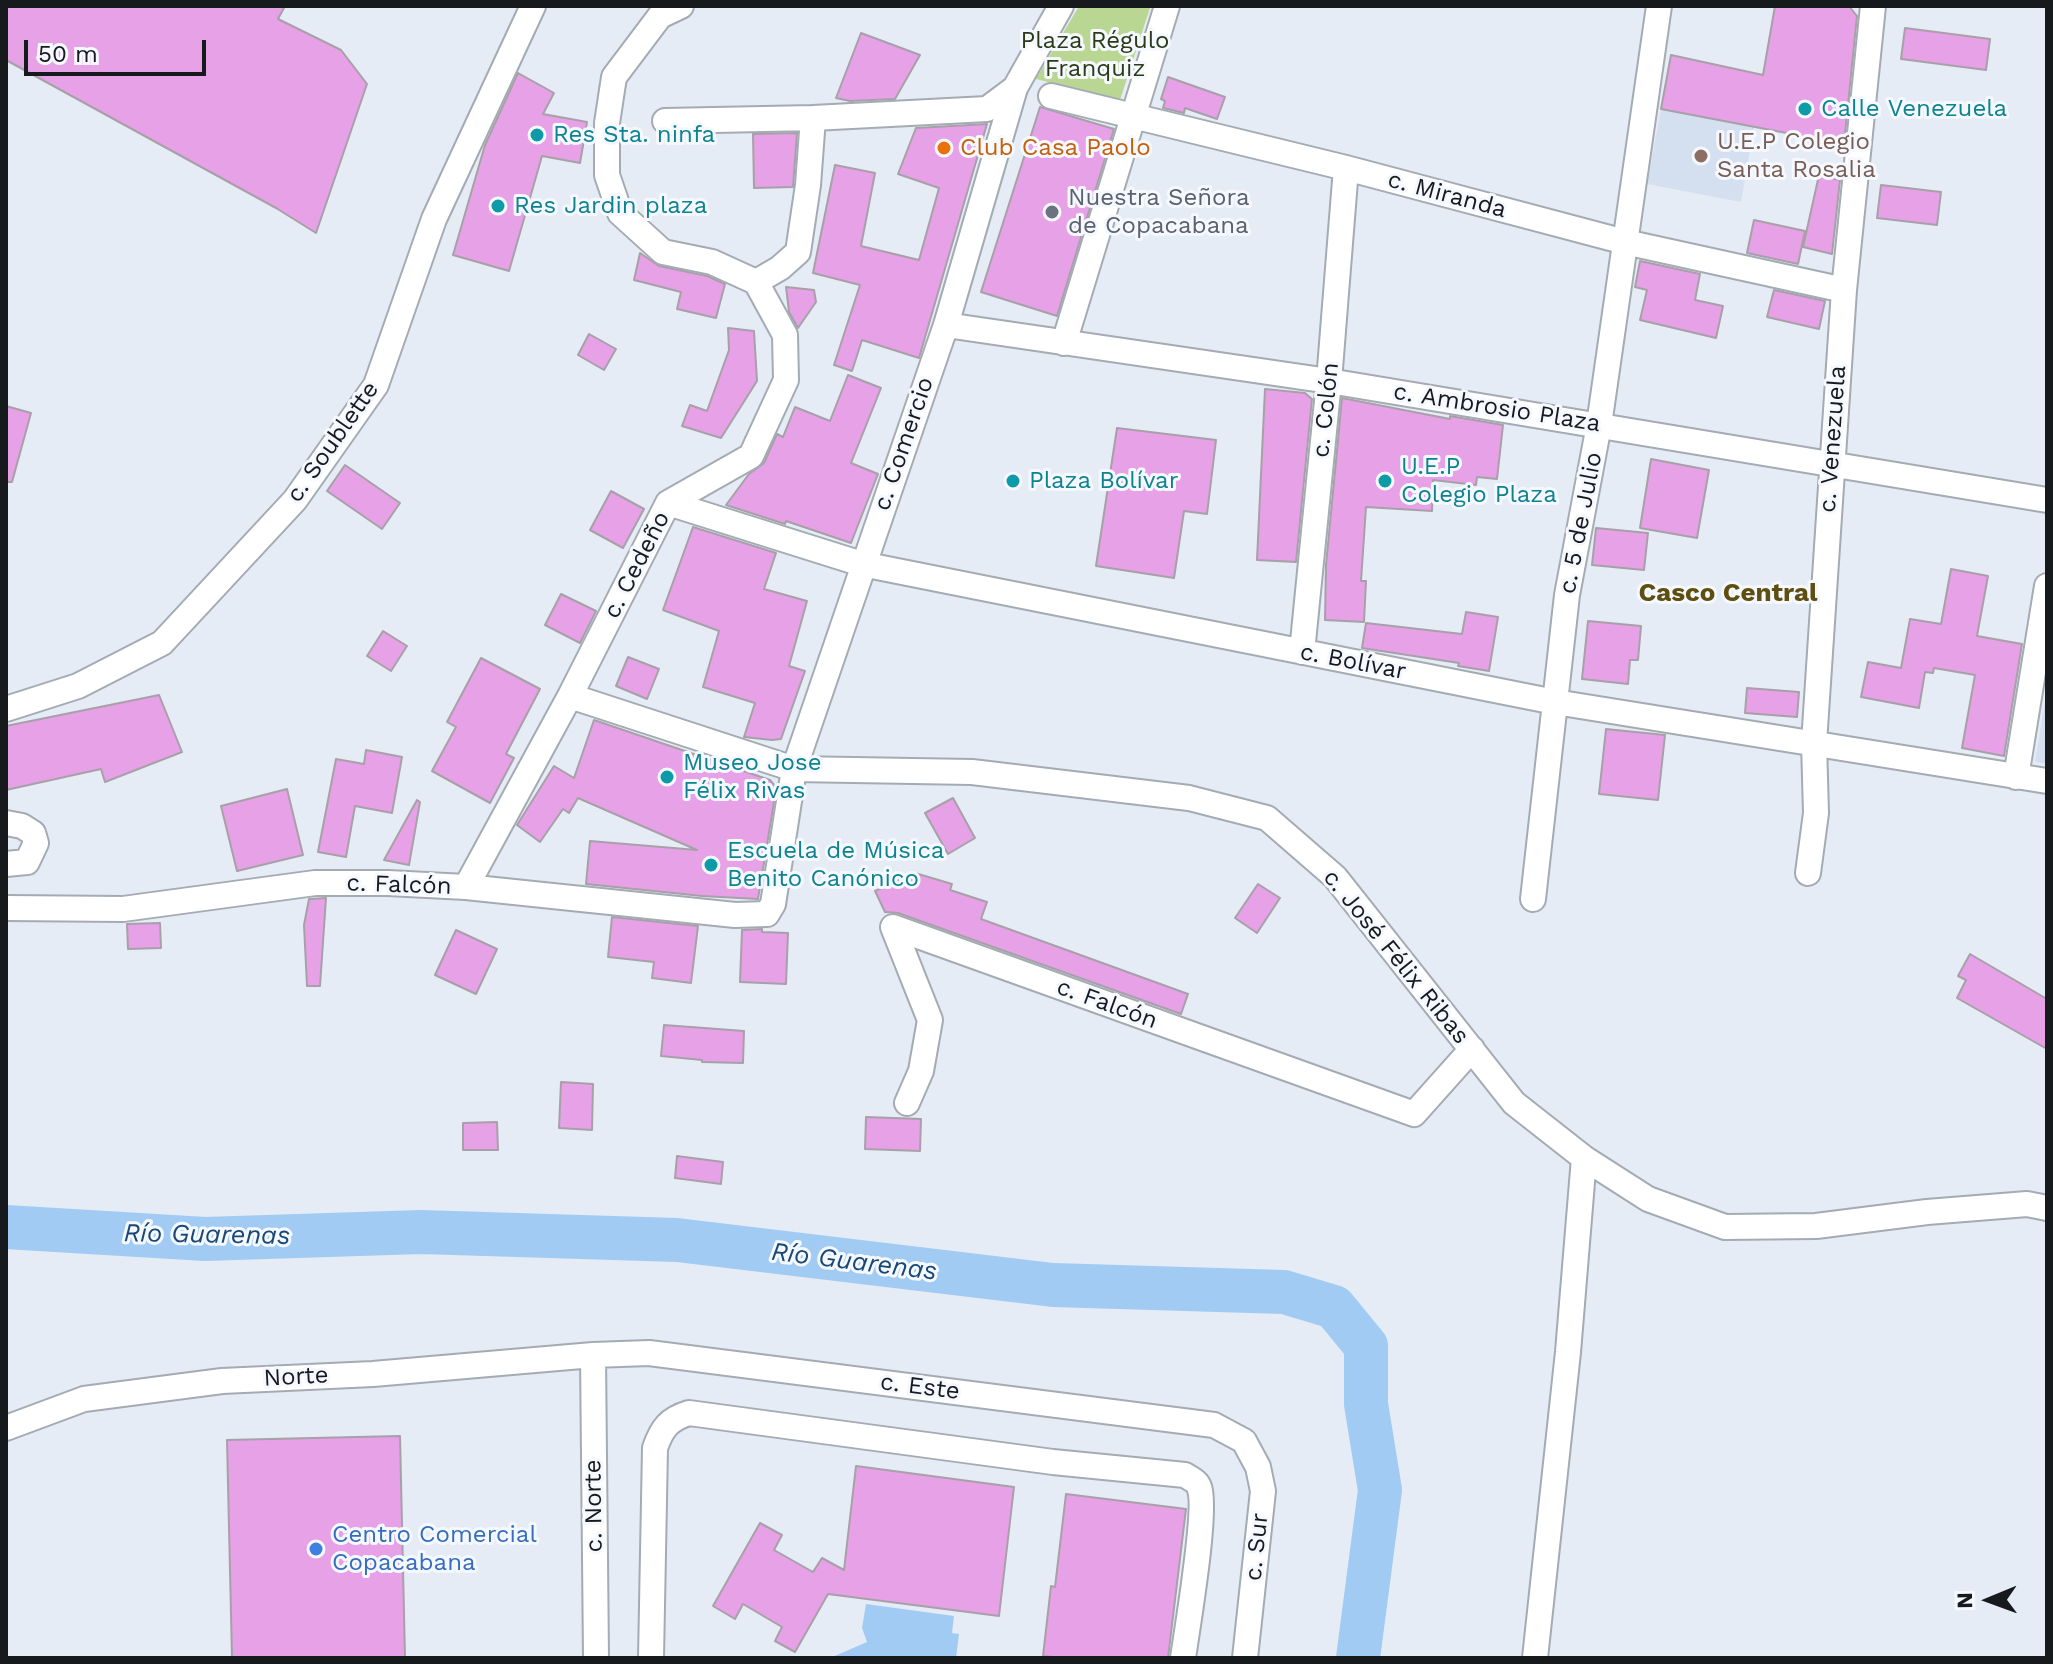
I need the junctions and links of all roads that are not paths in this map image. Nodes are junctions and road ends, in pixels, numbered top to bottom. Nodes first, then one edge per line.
1 (533, 6) edge
2 (681, 6) edge
3 (1061, 6) edge
4 (1167, 6) edge
5 (1659, 6) edge
6 (1873, 6) edge
7 (1015, 88) junction
8 (1051, 96) dead end
9 (1133, 115) junction
10 (813, 118) junction
11 (665, 121) dead end
12 (1346, 168) junction
13 (1625, 242) junction
14 (756, 282) junction
15 (1844, 290) junction
16 (946, 325) junction
17 (1064, 343) junction
18 (1329, 381) junction
19 (1599, 425) junction
20 (1831, 462) junction
21 (2047, 500) edge
22 (668, 503) junction
23 (862, 564) junction
24 (2047, 586) edge
25 (1302, 652) junction
26 (570, 696) junction
27 (1555, 702) junction
28 (6, 709) edge
29 (1814, 743) junction
30 (794, 769) junction
31 (2016, 777) junction
32 (2047, 781) edge
33 (6, 823) edge
34 (6, 864) edge
35 (1808, 873) dead end
36 (466, 887) junction
37 (775, 891) joint
38 (1533, 899) dead end
39 (6, 908) edge
40 (1472, 1049) junction
41 (907, 1103) dead end
42 (1584, 1158) junction
43 (2047, 1208) edge
44 (593, 1355) junction
45 (6, 1428) edge
46 (1244, 1441) joint
47 (596, 1658) edge
48 (651, 1658) edge
49 (1183, 1658) edge
50 (1245, 1658) edge
51 (1535, 1658) edge

1 - 28 street, c. Soublette
2 - 14 street
3 - 7 street, c. Comercio
4 - 9 street
5 - 13 street, c. 5 de Julio
6 - 15 street, c. Venezuela
7 - 10 street
7 - 16 street, c. Comercio
8 - 9 street, c. Miranda
9 - 12 street, c. Miranda
9 - 17 street
10 - 11 street
10 - 14 street
12 - 13 street, c. Miranda
12 - 18 street, c. Colón
13 - 15 street, c. Miranda
13 - 19 street, c. 5 de Julio
14 - 22 street, c. Cedeño
15 - 20 street, c. Venezuela
16 - 17 street, c. Ambrosio Plaza
16 - 23 street, c. Comercio
17 - 18 street, c. Ambrosio Plaza
18 - 19 street, c. Ambrosio Plaza
18 - 25 street, c. Colón
19 - 20 street, c. Ambrosio Plaza
19 - 27 street, c. 5 de Julio
20 - 21 street, c. Ambrosio Plaza
20 - 29 street, c. Venezuela
22 - 23 street, c. Bolívar
22 - 26 street, c. Cedeño
23 - 25 street, c. Bolívar
23 - 30 street, c. Comercio
24 - 31 street
25 - 27 street, c. Bolívar
26 - 30 street, c. José Félix Ribas
26 - 36 street, c. Cedeño
27 - 29 street, c. Bolívar
27 - 38 street, c. 5 de Julio
29 - 31 street, c. Bolívar
29 - 35 street, c. Venezuela
30 - 37 street, c. Comercio
30 - 40 street, c. José Félix Ribas
31 - 32 street, c. Bolívar
33 - 34 street
36 - 37 street, c. Falcón
36 - 39 street, c. Falcón
40 - 41 street, c. Falcón
40 - 42 street, c. José Félix Ribas
42 - 43 street, c. José Félix Ribas
42 - 51 street
44 - 45 street, Norte
44 - 46 street, c. Este
44 - 47 street, c. Norte
46 - 50 street, c. Sur
48 - 49 street

